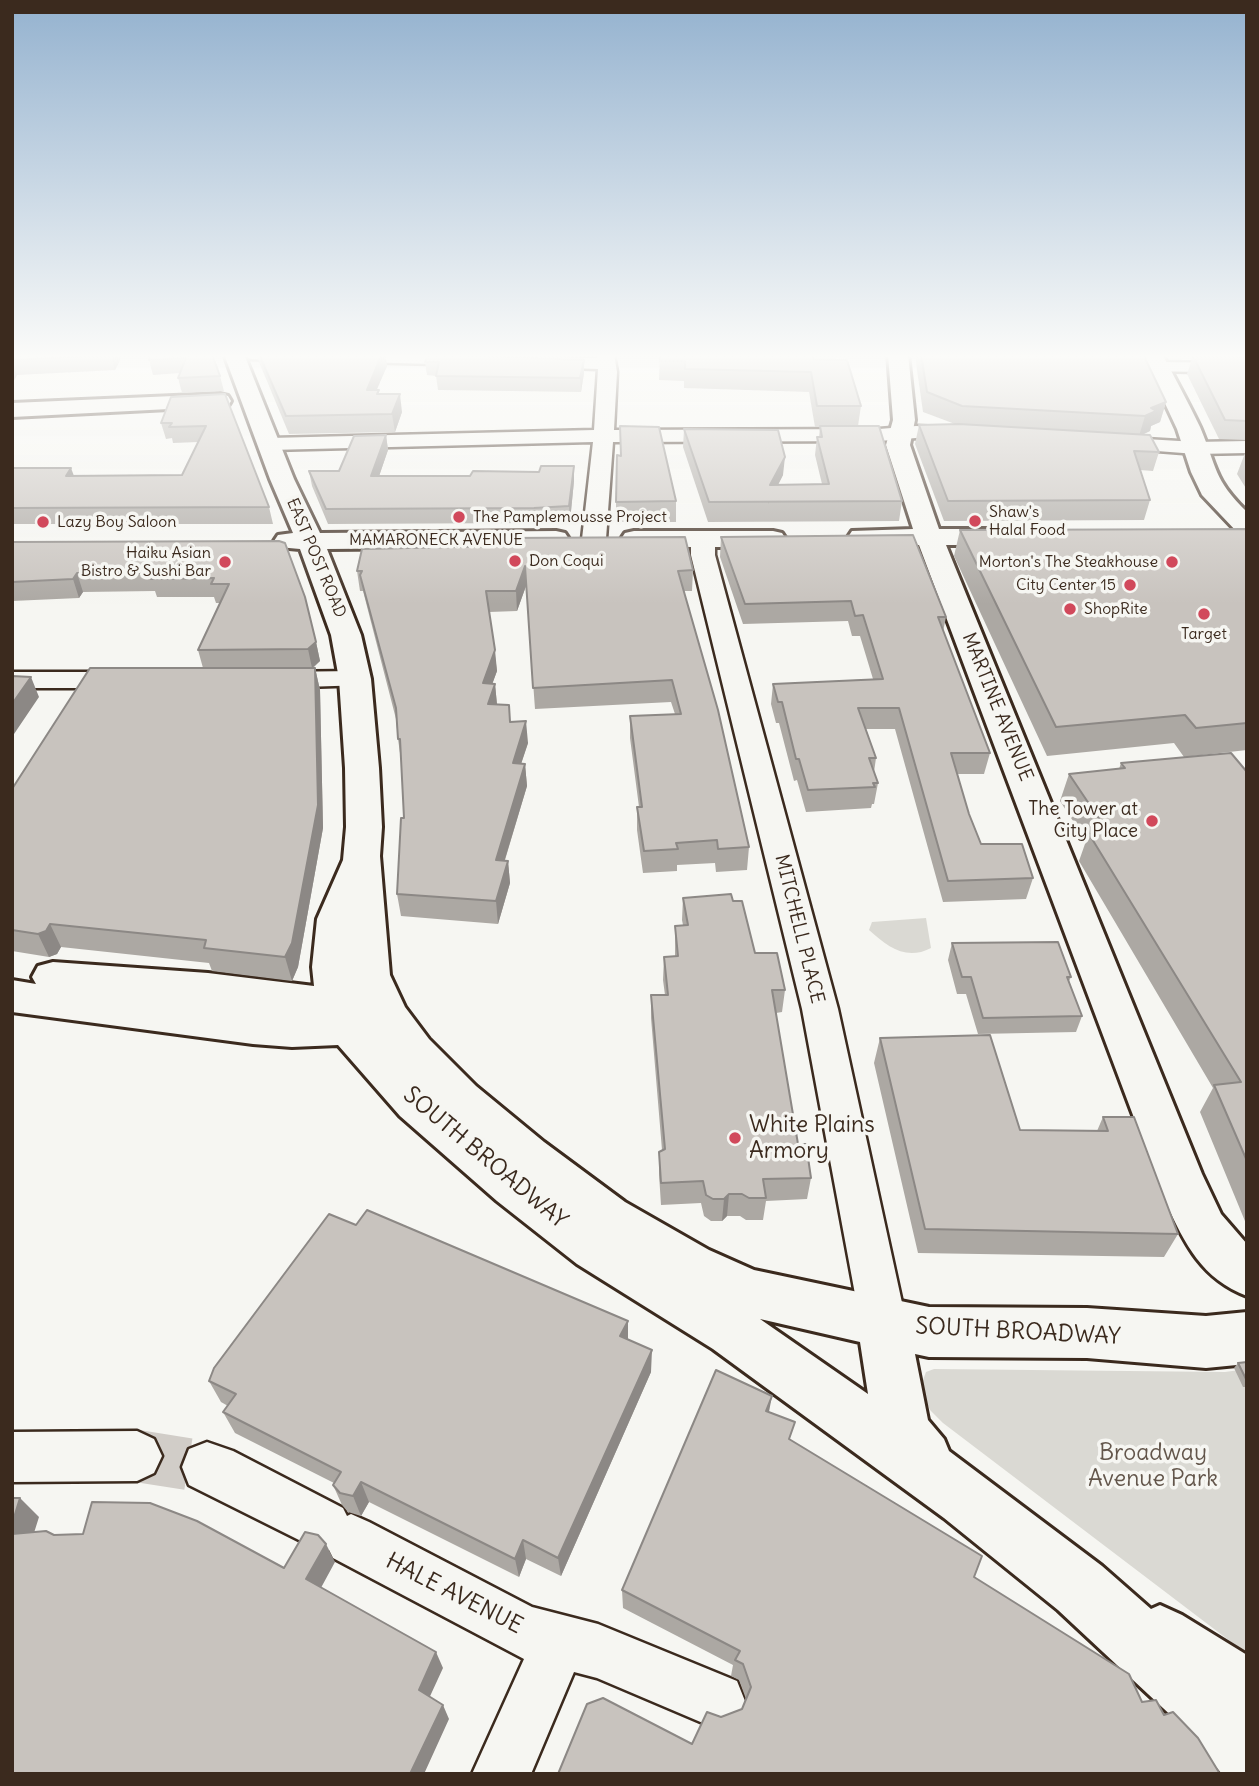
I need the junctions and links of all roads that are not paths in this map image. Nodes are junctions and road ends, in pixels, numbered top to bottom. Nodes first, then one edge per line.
1 (267, 437) edge
2 (546, 437) edge
3 (602, 437) edge
4 (899, 437) edge
5 (1191, 437) edge
6 (1096, 442) edge
7 (270, 444) junction
8 (1247, 447) edge
9 (1196, 448) junction
10 (1247, 454) edge
11 (1231, 530) edge
12 (832, 537) edge
13 (929, 537) junction
14 (1038, 537) edge
15 (792, 538) edge
16 (594, 539) junction
17 (703, 540) junction
18 (256, 541) edge
19 (309, 541) junction
20 (12, 680) edge
21 (84, 680) junction
22 (146, 680) edge
23 (243, 680) edge
24 (355, 680) junction
25 (64, 712) edge
26 (12, 972) edge
27 (12, 996) edge
28 (358, 1017) junction
29 (1247, 1273) edge
30 (883, 1321) junction
31 (1247, 1338) edge
32 (137, 1456) tunnel mouth
33 (12, 1457) edge
34 (207, 1467) tunnel mouth
35 (965, 1497) junction
36 (1080, 1588) junction
37 (560, 1641) junction
38 (1247, 1692) edge
39 (717, 1701) dead end
40 (1247, 1752) edge
41 (501, 1774) edge

1 - 7 main road, EAST POST ROAD
2 - 7 street
3 - 16 street
4 - 13 main road, MARTINE AVENUE
5 - 9 main road
6 - 9 street
7 - 19 main road, EAST POST ROAD
8 - 9 street
9 - 10 street
9 - 11 main road
12 - 13 main road
13 - 14 main road
13 - 29 main road, MARTINE AVENUE
15 - 17 main road, MAMARONECK AVENUE
16 - 17 main road, MAMARONECK AVENUE
16 - 19 main road, MAMARONECK AVENUE
17 - 30 street, MITCHELL PLACE
18 - 19 main road, MAMARONECK AVENUE
19 - 24 main road, EAST POST ROAD
20 - 21 street
21 - 22 street
21 - 25 street
23 - 24 street
24 - 28 main road, EAST POST ROAD
26 - 28 main road
27 - 28 main road
28 - 30 main road, SOUTH BROADWAY
28 - 35 main road, SOUTH BROADWAY
30 - 31 main road, SOUTH BROADWAY
30 - 35 main road
32 - 33 street
34 - 37 street, HALE AVENUE
35 - 36 main road, SOUTH BROADWAY
36 - 38 main road
36 - 40 main road
37 - 39 street, HALE AVENUE
37 - 41 street

